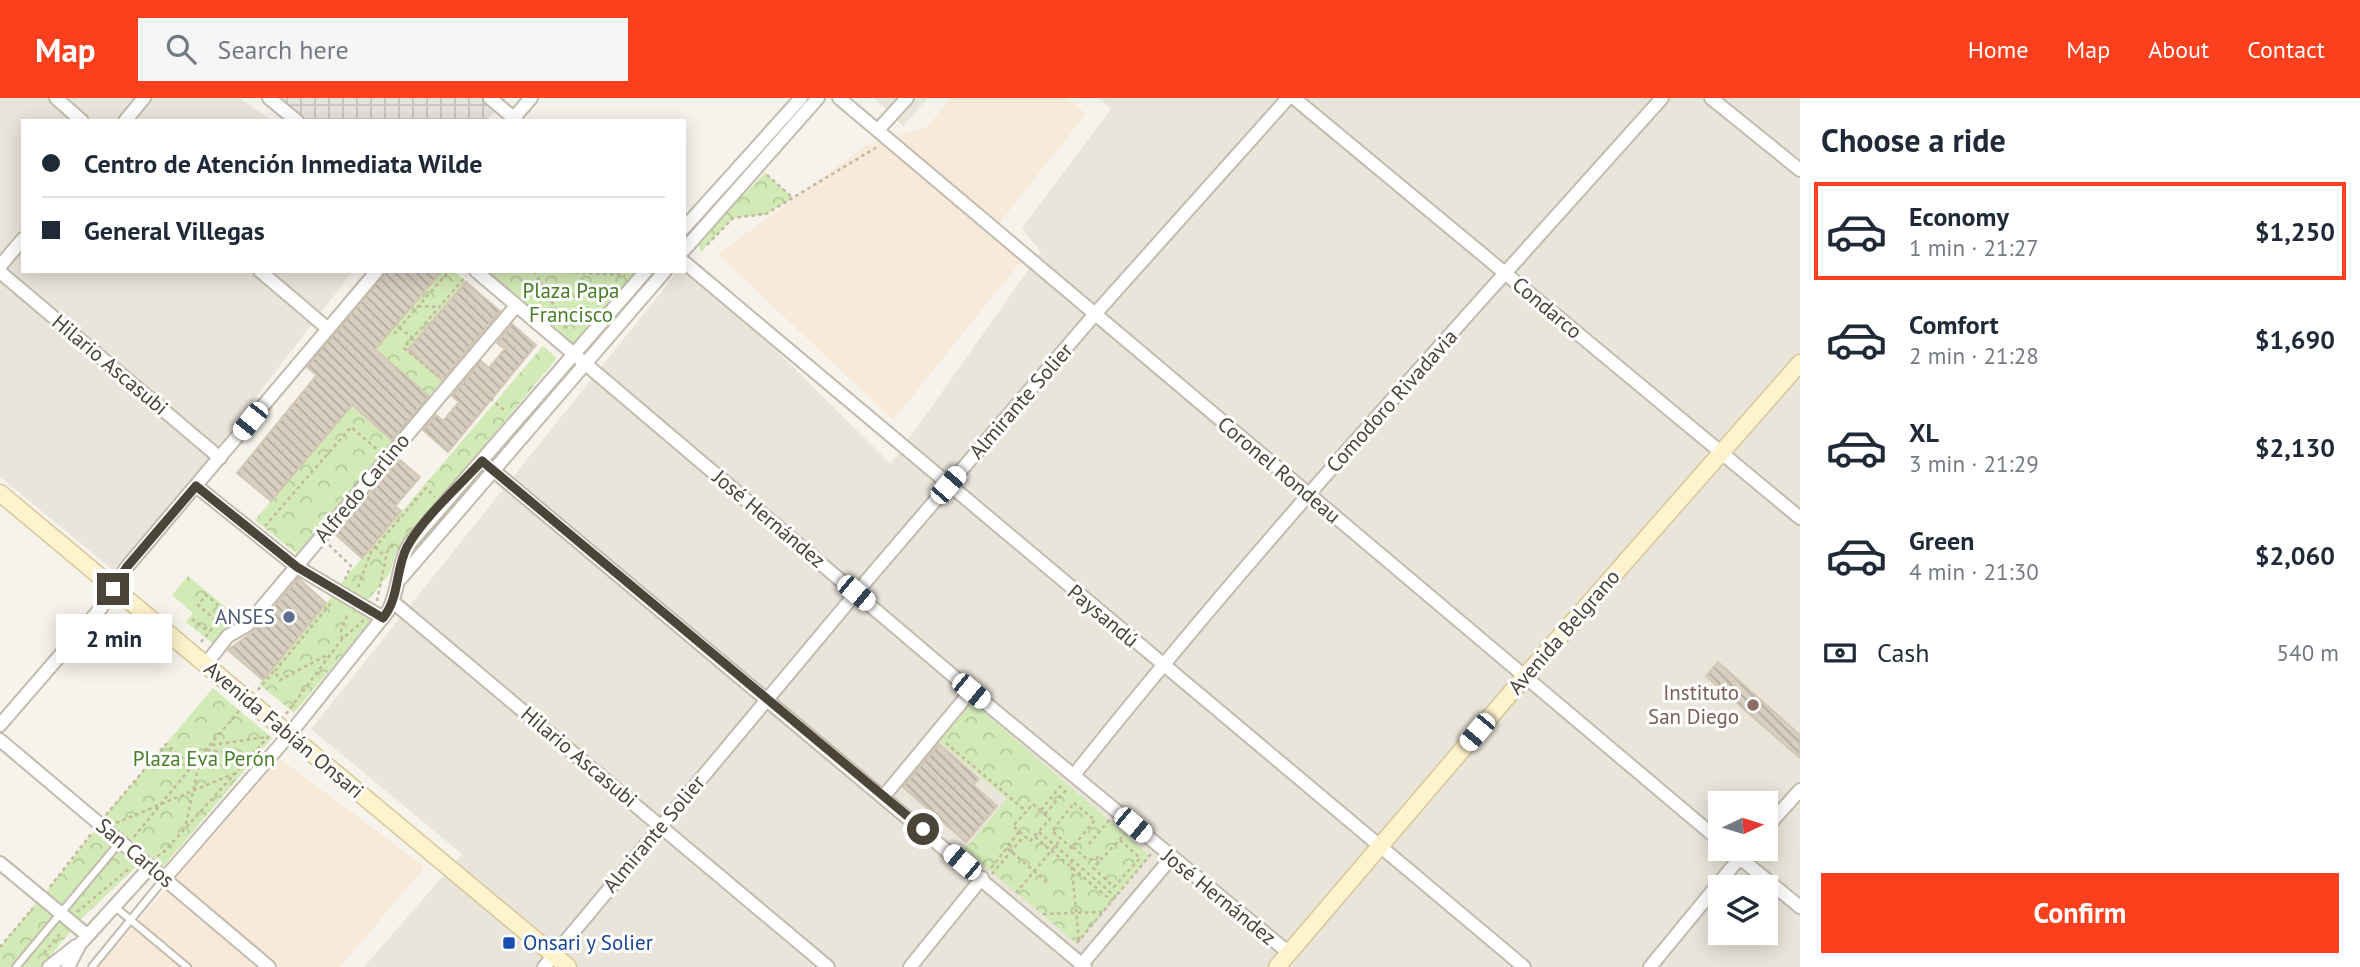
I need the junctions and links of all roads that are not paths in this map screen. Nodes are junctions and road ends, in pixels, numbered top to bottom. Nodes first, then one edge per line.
1 (56, 98) edge
2 (144, 98) edge
3 (270, 98) edge
4 (490, 98) edge
5 (531, 98) edge
6 (801, 98) edge
7 (818, 98) edge
8 (839, 98) edge
9 (907, 98) edge
10 (1288, 98) edge
11 (1294, 98) edge
12 (1662, 98) edge
13 (1711, 98) edge
14 (80, 119) edge
15 (127, 119) edge
16 (295, 119) edge
17 (513, 119) edge
18 (515, 119) edge
19 (882, 134) junction
20 (1800, 170) edge
21 (686, 226) edge
22 (21, 241) edge
23 (686, 248) edge
24 (686, 264) edge
25 (0, 266) edge
26 (0, 272) edge
27 (262, 273) edge
28 (375, 273) edge
29 (478, 273) edge
30 (644, 273) edge
31 (663, 273) edge
32 (1506, 274) junction
33 (516, 306) junction
34 (1096, 314) junction
35 (327, 328) junction
36 (580, 359) junction
37 (1800, 363) edge
38 (1721, 452) junction
39 (220, 458) junction
40 (487, 465) junction
41 (948, 485) junction
42 (196, 486) junction
43 (0, 493) edge
44 (1308, 495) junction
45 (1800, 518) edge
46 (297, 567) junction
47 (113, 589) junction
48 (856, 593) junction
49 (394, 602) junction
50 (377, 615) junction
51 (1161, 664) junction
52 (205, 665) junction
53 (1526, 675) junction
54 (971, 691) junction
55 (766, 699) junction
56 (0, 725) edge
57 (278, 732) junction
58 (0, 740) edge
59 (1074, 775) junction
60 (1800, 790) edge
61 (884, 796) junction
62 (1778, 815) edge
63 (661, 826) junction
64 (1708, 831) edge
65 (127, 841) junction
66 (1378, 846) junction
67 (1171, 858) junction
68 (154, 861) junction
69 (1732, 861) edge
70 (1749, 861) edge
71 (0, 863) edge
72 (166, 878) junction
73 (984, 880) junction
74 (114, 906) junction
75 (1800, 907) edge
76 (66, 916) junction
77 (131, 920) junction
78 (83, 940) junction
79 (1289, 953) junction
80 (549, 961) edge
81 (45, 962) edge
82 (1084, 965) edge
83 (16, 967) edge
84 (68, 967) edge
85 (92, 967) edge
86 (187, 967) edge
87 (269, 967) edge
88 (568, 967) edge
89 (828, 967) edge
90 (910, 967) edge
91 (1277, 967) edge
92 (1524, 967) edge
93 (1650, 967) edge

1 - 14 street
2 - 15 street
3 - 16 street
4 - 17 street
5 - 18 street
6 - 21 street
7 - 23 street
8 - 19 street, Coronel Rondeau
9 - 19 street
10 - 34 street, Almirante Solier
11 - 32 street, Condarco
12 - 32 street, Comodoro Rivadavia
13 - 20 street
19 - 34 street, Coronel Rondeau
22 - 25 street
24 - 41 street, Paysandú
26 - 39 street, Hilario Ascasubi
27 - 35 street
28 - 35 street
29 - 33 street, José Hernández
30 - 36 street
31 - 36 street
32 - 38 street, Condarco
32 - 44 street, Comodoro Rivadavia
33 - 36 street, José Hernández
33 - 46 street, Alfredo Carlino
34 - 41 street, Almirante Solier
34 - 44 street, Coronel Rondeau
35 - 39 street
36 - 40 street
36 - 40 street
36 - 48 street, José Hernández
37 - 38 street, Avenida Belgrano
38 - 45 street, Condarco
38 - 53 street, Avenida Belgrano
39 - 42 street
40 - 49 street
40 - 55 street
41 - 48 street, Almirante Solier
41 - 51 street, Paysandú
42 - 46 street
42 - 47 street
43 - 47 street, Avenida Fabián Onsari
44 - 51 street, Comodoro Rivadavia
44 - 53 street, Coronel Rondeau
46 - 50 street
46 - 52 street, Alfredo Carlino
47 - 52 street, Avenida Fabián Onsari
47 - 56 street
48 - 54 street, José Hernández
48 - 55 street, Almirante Solier
49 - 50 street
49 - 63 street, Hilario Ascasubi
50 - 57 street
51 - 59 street, Comodoro Rivadavia
51 - 66 street, Paysandú
52 - 57 street, Avenida Fabián Onsari
53 - 64 street, Coronel Rondeau
53 - 66 street, Avenida Belgrano
54 - 59 street, José Hernández
54 - 61 street
55 - 61 street
55 - 63 street, Almirante Solier
57 - 72 street
57 - 80 street, Avenida Fabián Onsari
58 - 65 street, San Carlos
59 - 67 street, José Hernández
60 - 62 street
61 - 73 street
63 - 80 street, Almirante Solier
63 - 89 street, Hilario Ascasubi
65 - 68 street, San Carlos
65 - 76 lane
66 - 79 street, Avenida Belgrano
66 - 92 street, Paysandú
67 - 79 street, José Hernández
67 - 82 street
68 - 72 street, San Carlos
68 - 74 street
69 - 93 street
70 - 75 street
71 - 76 street
72 - 77 lane
72 - 87 street, San Carlos
73 - 82 street
73 - 90 street
74 - 77 lane
74 - 78 street
76 - 78 street
76 - 83 lane
77 - 85 lane
77 - 86 lane
78 - 81 street
78 - 84 street
79 - 91 street, Avenida Belgrano
80 - 88 street, Avenida Fabián Onsari

